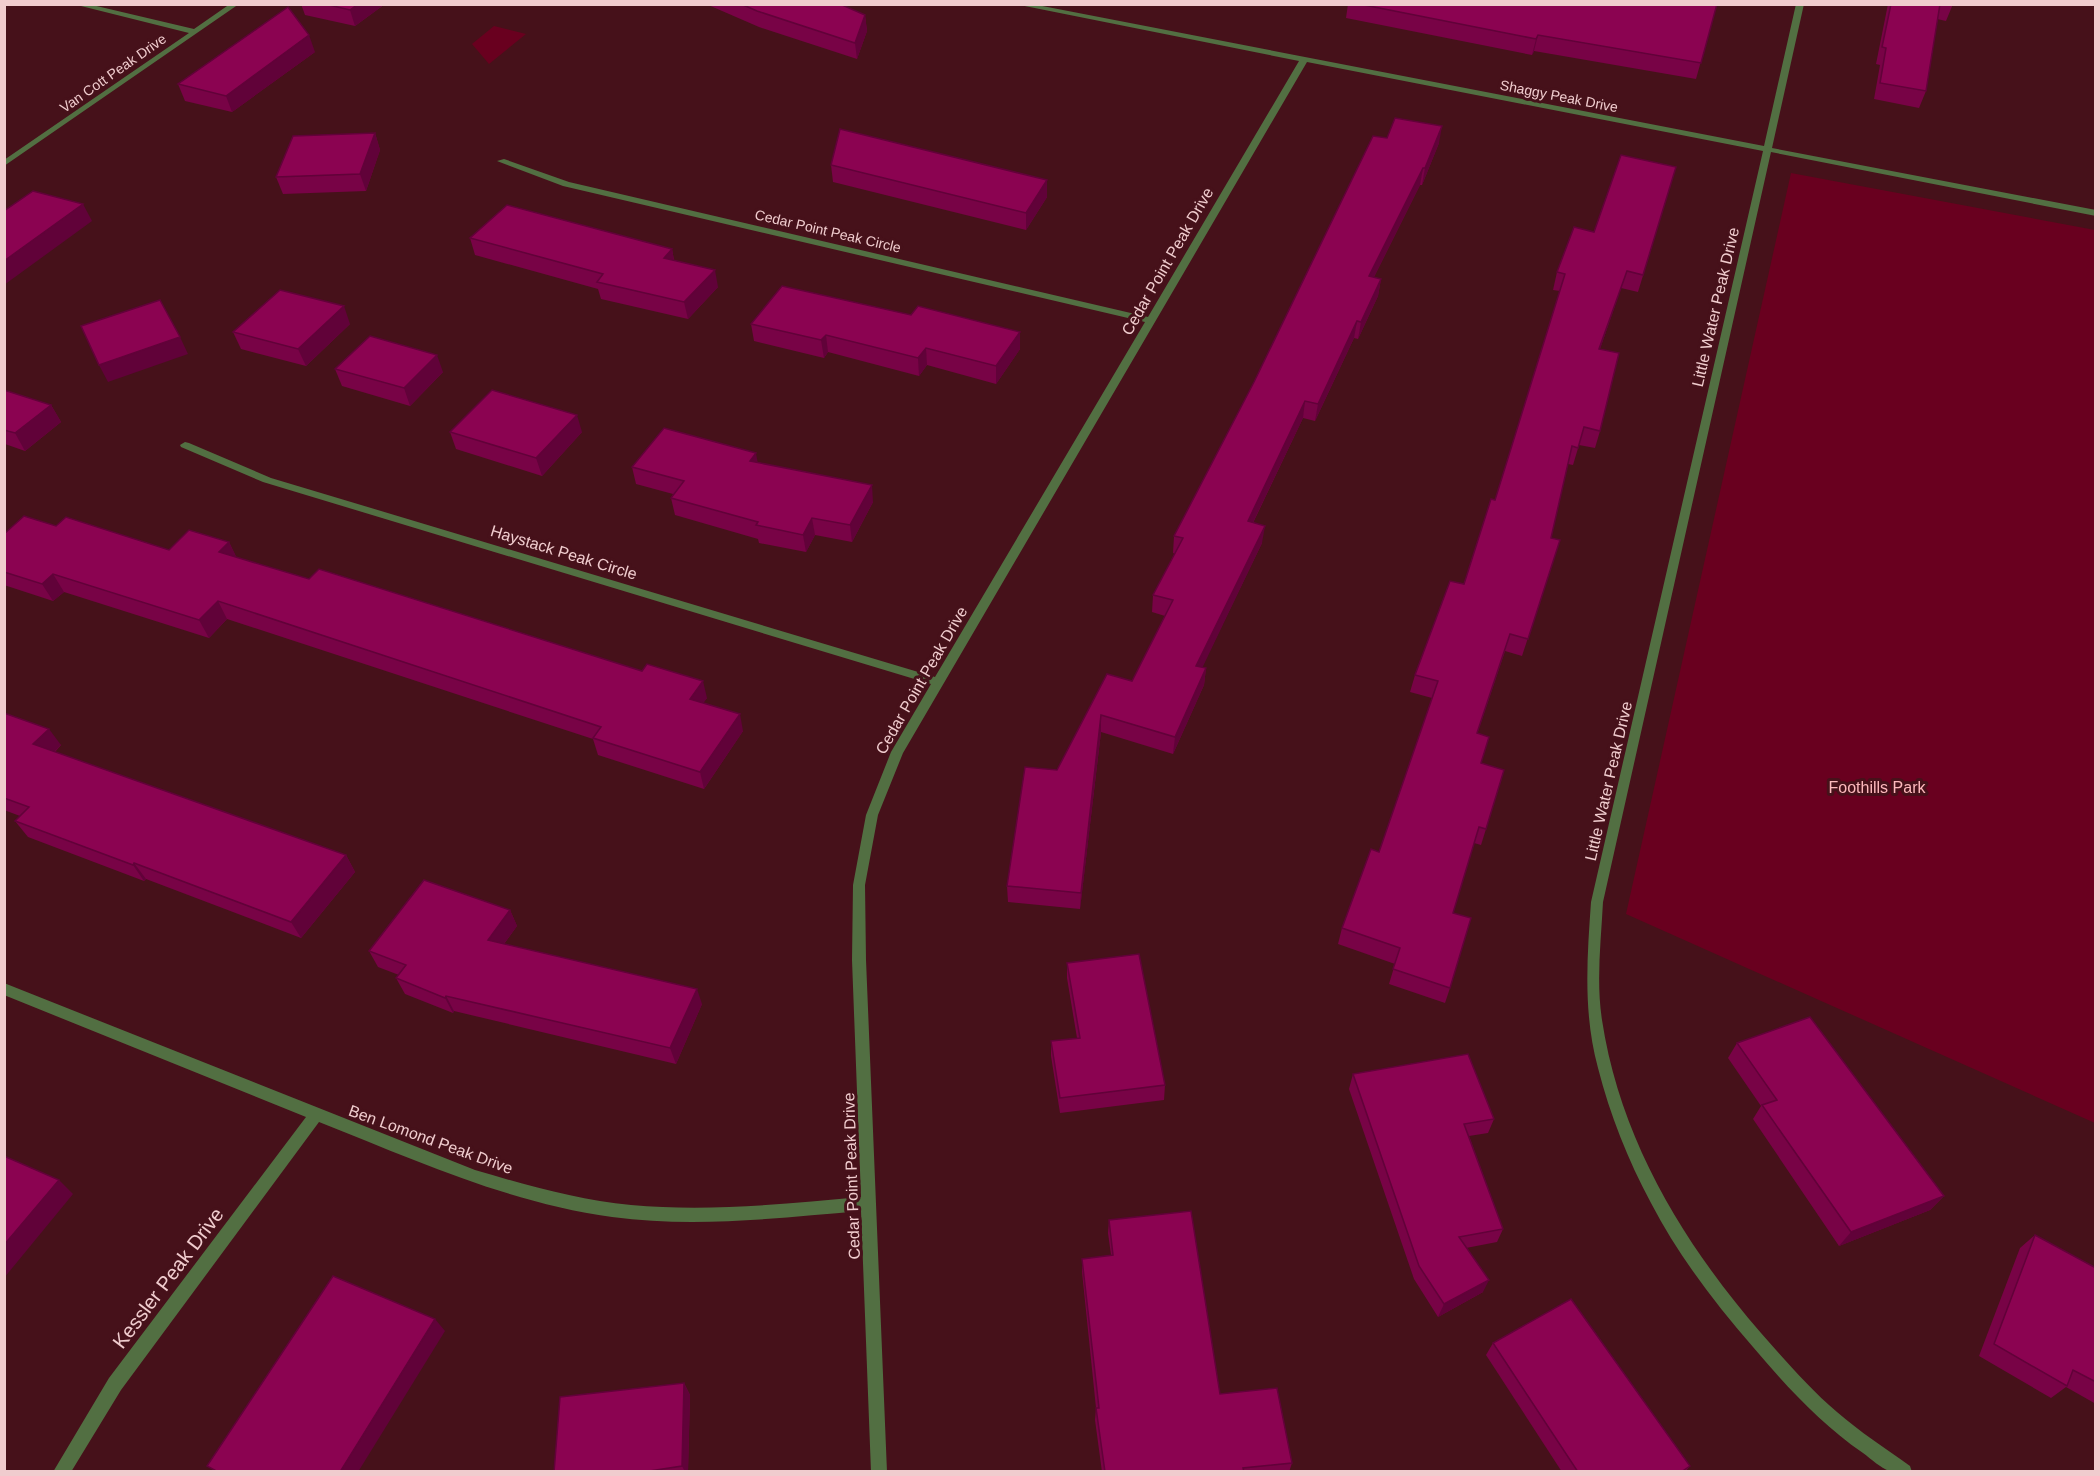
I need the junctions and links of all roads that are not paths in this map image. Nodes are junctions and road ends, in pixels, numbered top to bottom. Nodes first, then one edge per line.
1 (76, 4) edge
2 (236, 4) edge
3 (1018, 4) edge
4 (1800, 4) edge
5 (197, 32) junction
6 (1304, 60) junction
7 (1768, 149) junction
8 (501, 161) dead end
9 (4, 164) edge
10 (2096, 213) edge
11 (1151, 321) junction
12 (185, 445) dead end
13 (938, 682) junction
14 (4, 989) edge
15 (316, 1115) junction
16 (869, 1203) junction
17 (61, 1472) edge
18 (879, 1472) edge
19 (1904, 1472) edge

1 - 5 street
2 - 5 street, Van Cott Peak Drive
3 - 6 street, Shaggy Peak Drive
4 - 7 street, Little Water Peak Drive
5 - 9 street, Van Cott Peak Drive
6 - 7 street, Shaggy Peak Drive
6 - 11 street, Cedar Point Peak Drive
7 - 10 street, Shaggy Peak Drive
7 - 19 street, Little Water Peak Drive
8 - 11 street, Cedar Point Peak Circle
11 - 13 street, Cedar Point Peak Drive
12 - 13 street, Haystack Peak Circle
13 - 16 street, Cedar Point Peak Drive
14 - 15 street, Ben Lomond Peak Drive
15 - 16 street, Ben Lomond Peak Drive
15 - 17 street, Kessler Peak Drive
16 - 18 street, Cedar Point Peak Drive

